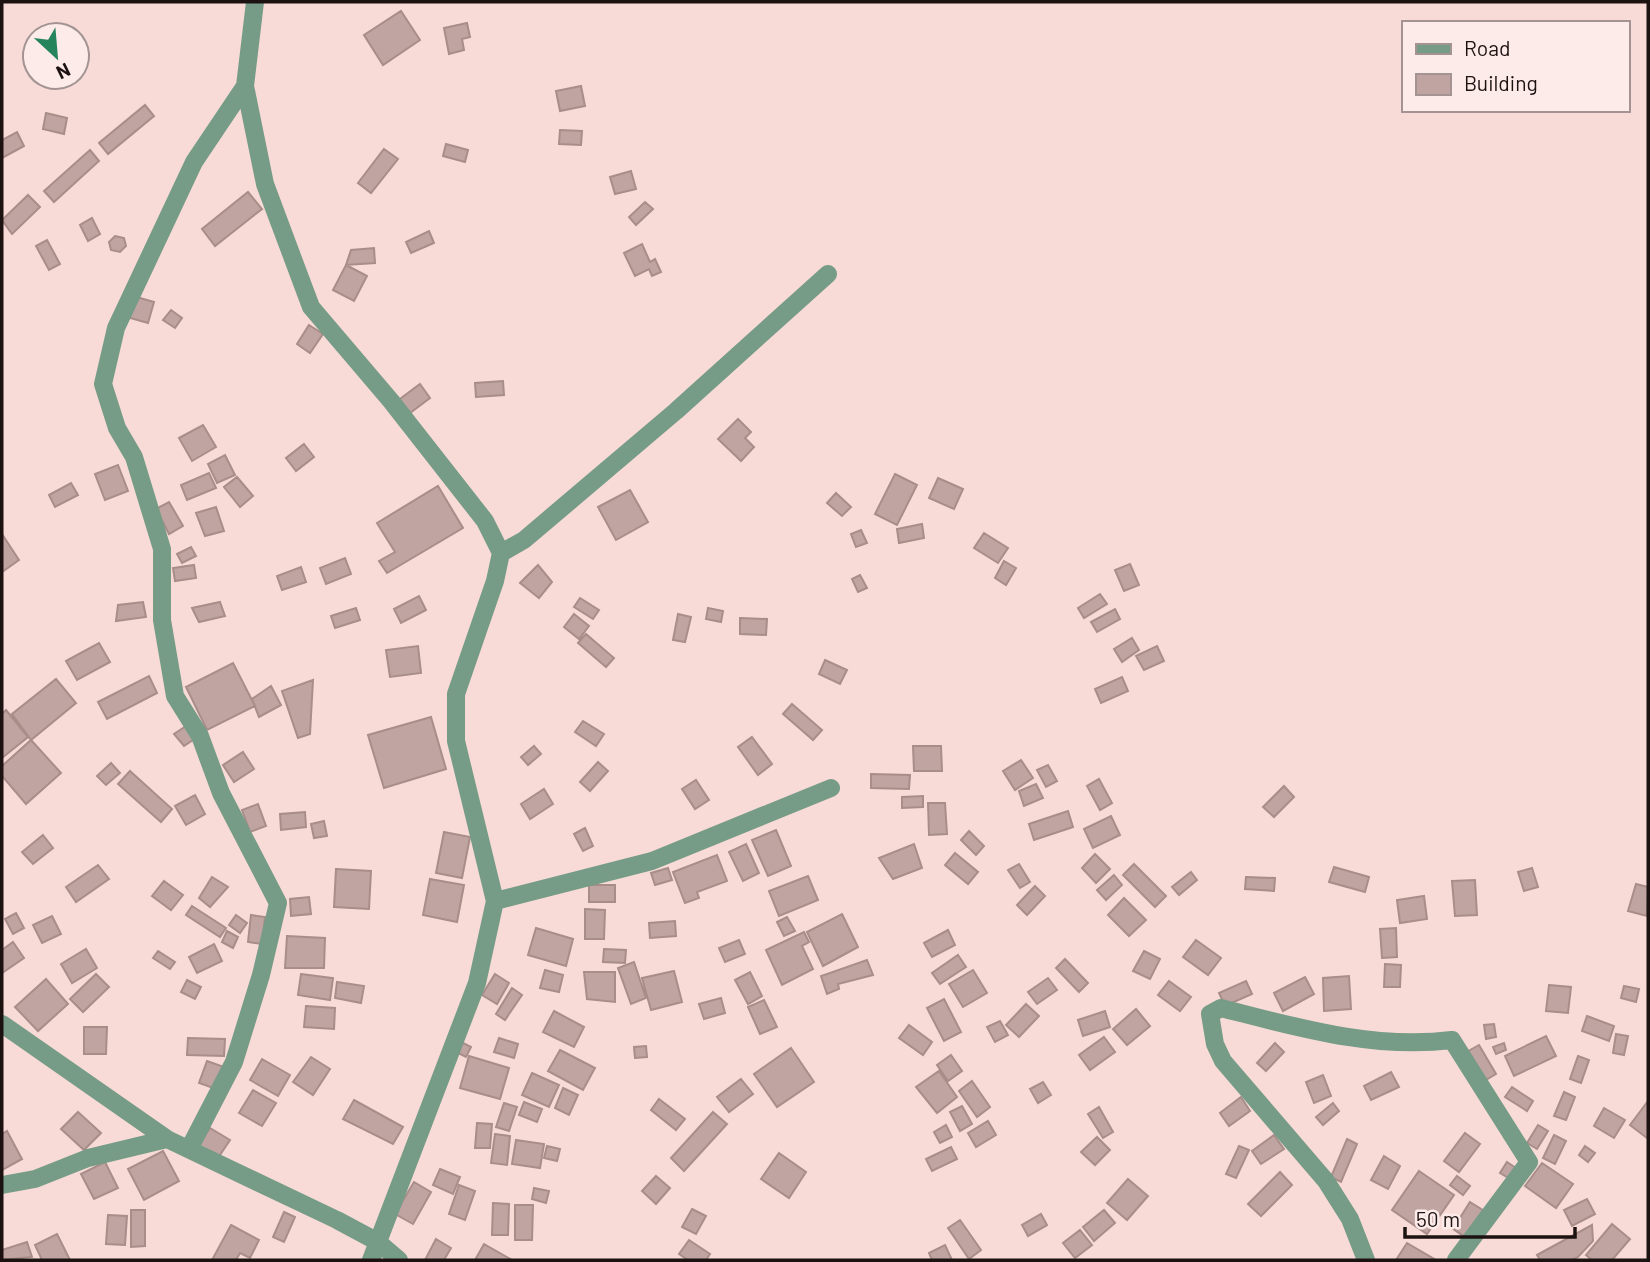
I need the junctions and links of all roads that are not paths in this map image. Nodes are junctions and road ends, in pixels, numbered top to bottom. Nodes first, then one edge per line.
1 (255, 2) edge
2 (245, 86) junction
3 (828, 274) dead end
4 (501, 553) junction
5 (831, 788) dead end
6 (495, 901) junction
7 (2, 1024) edge
8 (167, 1139) junction
9 (189, 1149) junction
10 (2, 1185) edge
11 (378, 1242) junction
12 (1462, 1259) edge
13 (371, 1260) edge
14 (399, 1260) edge
15 (1366, 1260) edge

1 - 2 street
2 - 4 street
2 - 9 street
3 - 4 street
4 - 6 street
5 - 6 street
6 - 11 street
7 - 8 street
8 - 9 street
8 - 10 street
9 - 11 street
11 - 13 street
11 - 14 street
12 - 15 street

